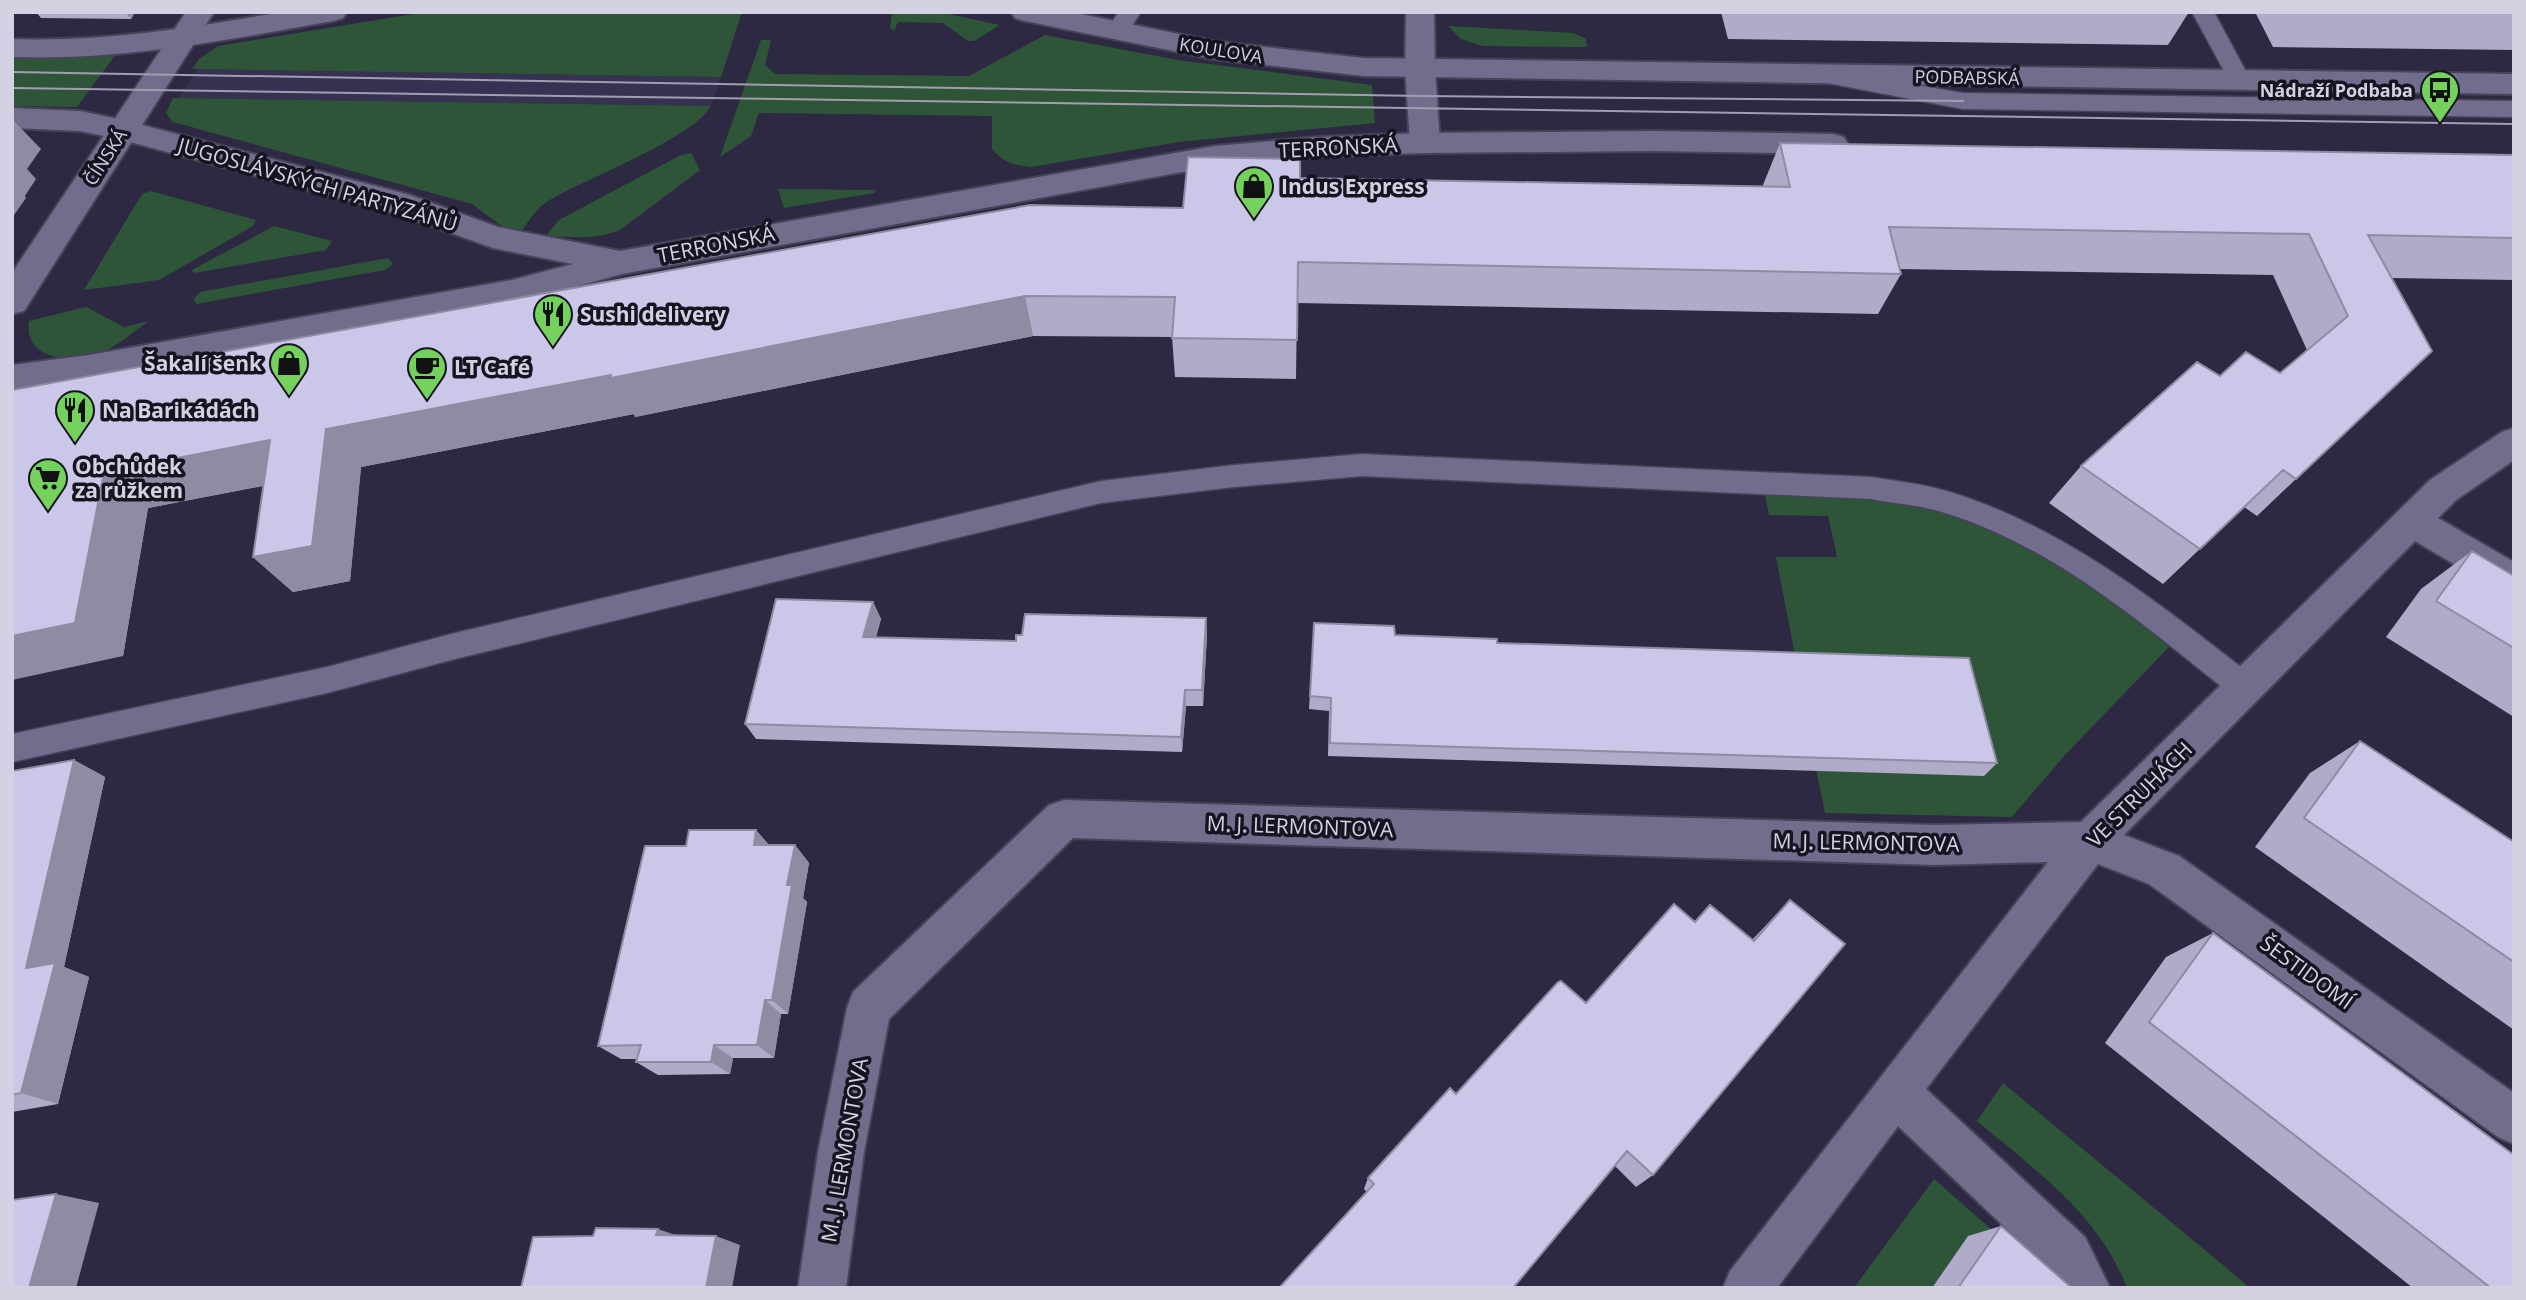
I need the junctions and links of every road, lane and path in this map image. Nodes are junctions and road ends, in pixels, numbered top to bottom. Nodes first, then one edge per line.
1 (200, 12) edge
2 (333, 12) edge
3 (1025, 12) edge
4 (1420, 12) edge
5 (2203, 12) edge
6 (1123, 22) edge
7 (183, 37) junction
8 (12, 48) edge
9 (1420, 69) junction
10 (1819, 75) junction
11 (2239, 79) junction
12 (2514, 84) edge
13 (2514, 109) edge
14 (12, 118) edge
15 (123, 130) junction
16 (1425, 143) junction
17 (1862, 144) edge
18 (622, 261) junction
19 (12, 302) edge
20 (12, 378) edge
21 (2514, 442) edge
22 (2412, 521) junction
23 (2514, 580) edge
24 (2244, 687) junction
25 (12, 748) edge
26 (2090, 841) junction
27 (1895, 1092) junction
28 (2514, 1121) edge
29 (822, 1288) edge
30 (1747, 1288) edge
31 (2086, 1288) edge

1 - 7 street, ČÍNSKÁ
2 - 7 street
3 - 6 street, KOULOVA
4 - 9 street
5 - 11 lane
6 - 9 street, KOULOVA
7 - 8 street
7 - 15 street, ČÍNSKÁ
9 - 10 street, PODBABSKÁ
9 - 16 street
10 - 11 street, PODBABSKÁ
10 - 13 lane
11 - 12 street, PODBABSKÁ
14 - 15 street, JUGOSLÁVSKÝCH PARTYZÁNŮ
15 - 18 street, JUGOSLÁVSKÝCH PARTYZÁNŮ
15 - 19 street, ČÍNSKÁ
16 - 17 street
16 - 18 street, TERRONSKÁ
18 - 20 street, TERRONSKÁ
21 - 22 street, VE STRUHÁCH
22 - 23 street
22 - 24 street, VE STRUHÁCH
24 - 25 lane
24 - 26 street, VE STRUHÁCH
26 - 27 street, VE STRUHÁCH
26 - 28 street, ŠESTIDOMÍ
26 - 29 street, M. J. LERMONTOVA
27 - 30 street, VE STRUHÁCH
27 - 31 street

